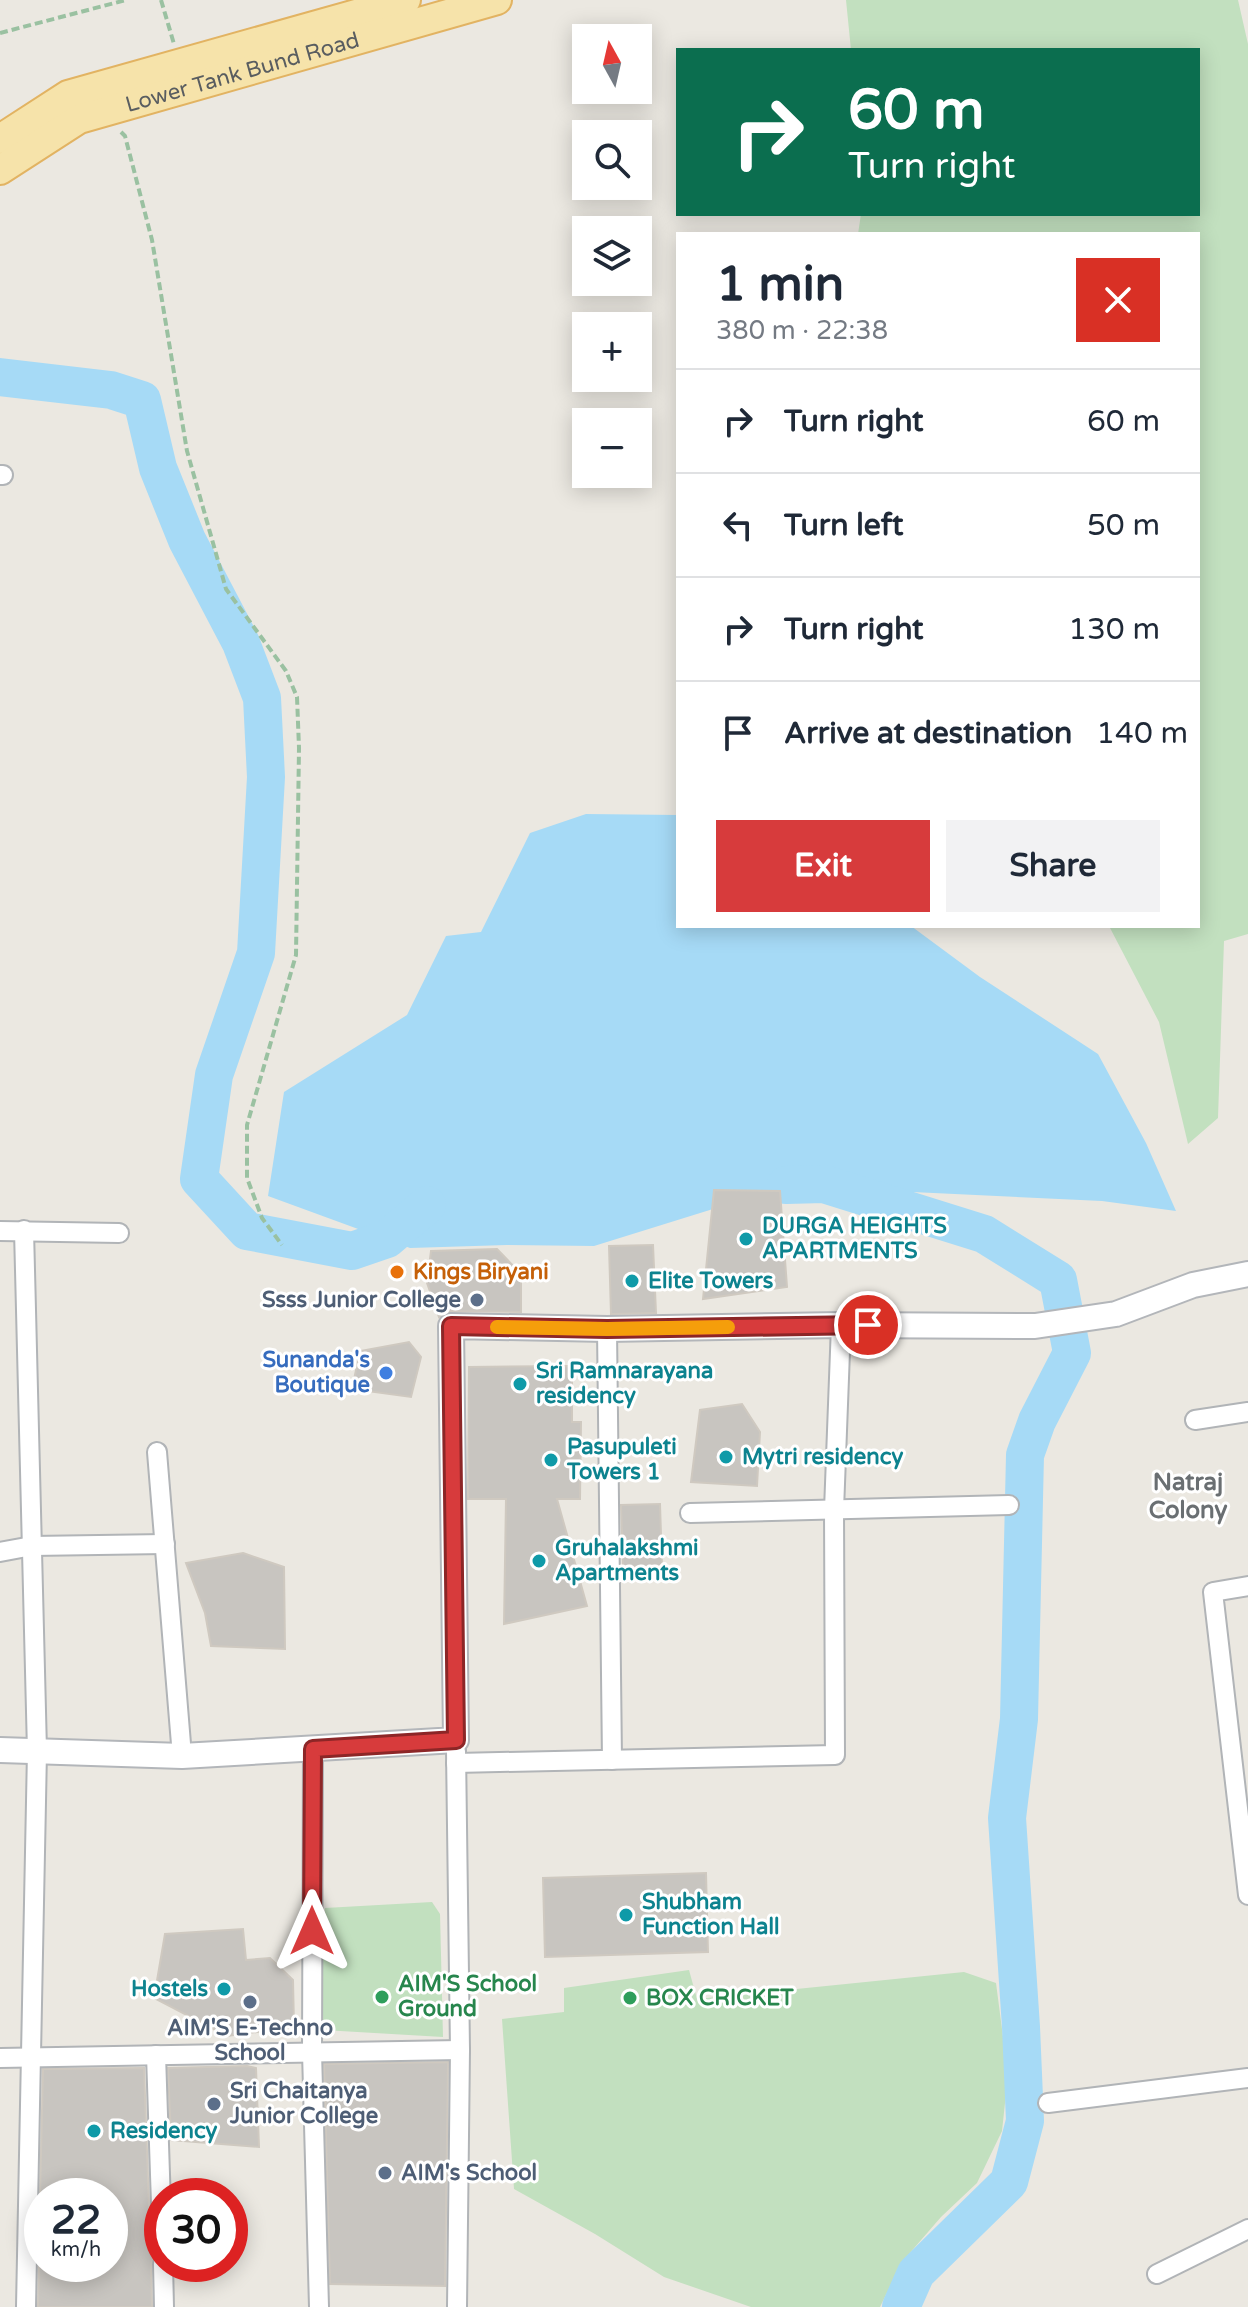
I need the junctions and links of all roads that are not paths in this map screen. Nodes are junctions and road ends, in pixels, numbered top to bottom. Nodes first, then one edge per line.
1 (406, 0) edge
2 (497, 0) edge
3 (0, 139) edge
4 (0, 170) edge
5 (24, 1230) junction
6 (0, 1231) edge
7 (119, 1233) dead end
8 (1248, 1274) edge
9 (841, 1325) junction
10 (607, 1329) junction
11 (1248, 1412) edge
12 (1195, 1420) dead end
13 (157, 1452) dead end
14 (1009, 1505) dead end
15 (834, 1510) junction
16 (690, 1513) dead end
17 (165, 1544) junction
18 (32, 1546) junction
19 (0, 1552) edge
20 (1248, 1586) edge
21 (313, 1749) junction
22 (0, 1750) edge
23 (37, 1751) junction
24 (456, 1752) junction
25 (182, 1756) junction
26 (612, 1760) junction
27 (1248, 1895) edge
28 (460, 2050) junction
29 (312, 2052) junction
30 (156, 2055) junction
31 (32, 2057) junction
32 (0, 2058) edge
33 (1248, 2078) edge
34 (1048, 2103) dead end
35 (160, 2178) edge
36 (1248, 2229) edge
37 (1157, 2274) dead end
38 (163, 2282) edge
39 (26, 2307) edge
40 (164, 2307) edge
41 (319, 2307) edge
42 (457, 2307) edge

1 - 3 main road, Lower Tank Bund Road
2 - 4 main road, Lower Tank Bund Road
5 - 6 street
5 - 7 street
5 - 18 street
8 - 9 street
9 - 10 street
9 - 15 street
10 - 24 street
10 - 26 street
11 - 12 street
13 - 17 street
14 - 15 street
15 - 16 street
15 - 26 street
17 - 18 street
17 - 25 street
18 - 19 street
18 - 23 street
20 - 27 street
21 - 24 street
21 - 25 street
21 - 29 street
22 - 23 street
23 - 25 street
23 - 31 street
24 - 26 street
24 - 28 street
28 - 29 street
28 - 42 street
29 - 30 street
29 - 41 street
30 - 31 street
30 - 35 street
31 - 32 street
31 - 39 street
33 - 34 street
36 - 37 street
38 - 40 street

